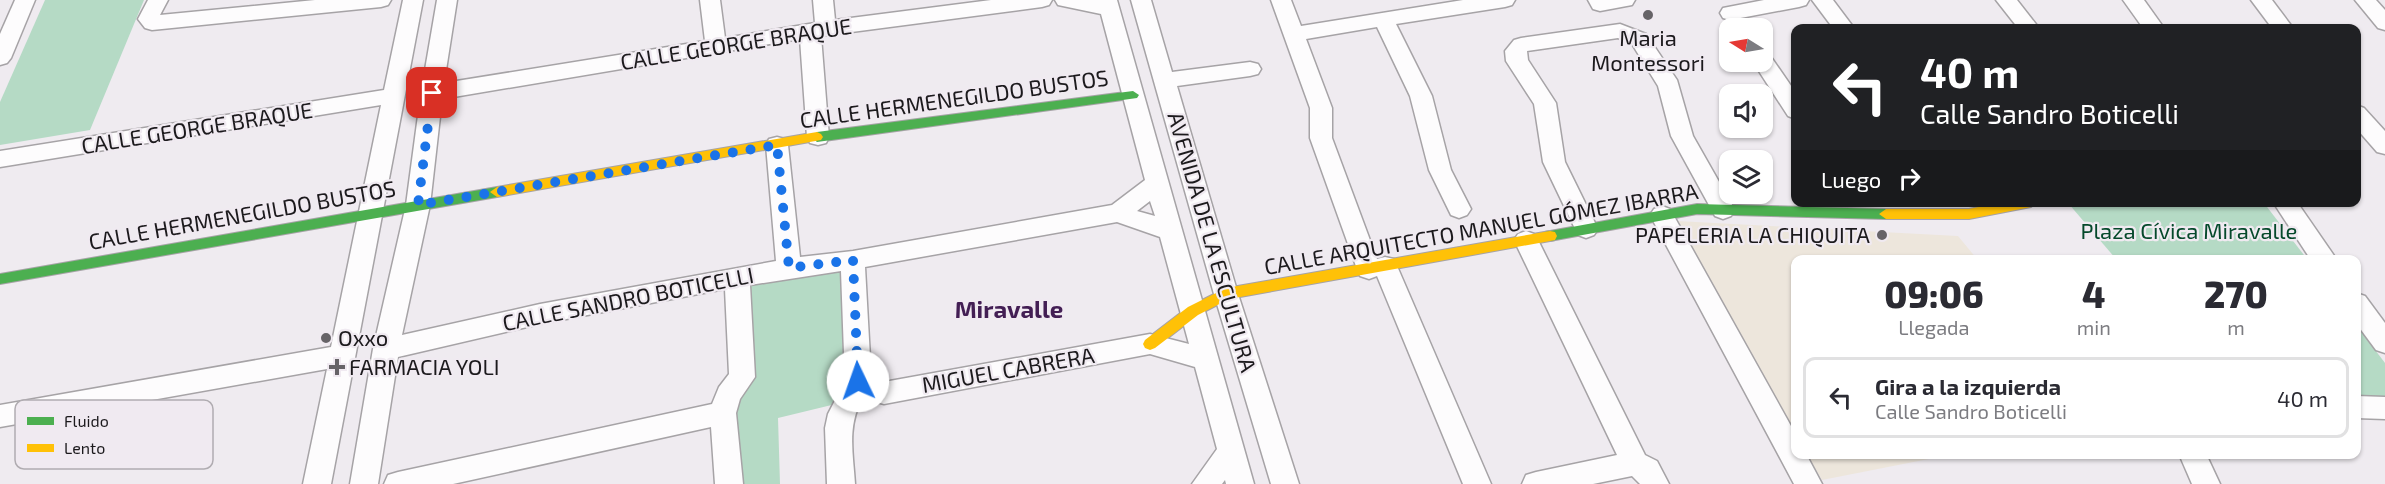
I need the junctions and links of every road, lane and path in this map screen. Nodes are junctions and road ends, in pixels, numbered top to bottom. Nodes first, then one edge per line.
1 (25, 0) edge
2 (158, 0) edge
3 (381, 0) edge
4 (413, 0) edge
5 (447, 0) edge
6 (710, 0) edge
7 (823, 0) edge
8 (1042, 0) edge
9 (1065, 0) edge
10 (1141, 0) edge
11 (1281, 0) edge
12 (1505, 0) edge
13 (1598, 0) edge
14 (1625, 0) edge
15 (1799, 0) edge
16 (1822, 0) edge
17 (2006, 0) edge
18 (2133, 0) edge
19 (2261, 0) edge
20 (2365, 0) edge
21 (1108, 4) edge
22 (954, 6) edge
23 (1746, 18) edge
24 (1384, 20) junction
25 (2385, 23) edge
26 (1841, 24) edge
27 (2027, 24) edge
28 (2151, 24) edge
29 (2280, 24) edge
30 (818, 29) junction
31 (1292, 34) junction
32 (716, 46) junction
33 (0, 58) edge
34 (1250, 69) dead end
35 (1771, 72) edge
36 (1164, 80) junction
37 (432, 93) junction
38 (1133, 95) junction
39 (393, 96) junction
40 (1791, 103) edge
41 (2361, 119) edge
42 (818, 137) junction
43 (777, 145) junction
44 (2385, 146) edge
45 (2, 164) edge
46 (1157, 183) junction
47 (418, 205) junction
48 (1983, 207) edge
49 (2288, 207) edge
50 (1856, 208) edge
51 (1459, 209) dead end
52 (1723, 210) junction
53 (370, 213) junction
54 (1118, 213) junction
55 (1662, 215) junction
56 (1586, 229) junction
57 (1170, 231) junction
58 (1526, 240) junction
59 (2321, 255) edge
60 (853, 260) junction
61 (1377, 267) junction
62 (789, 268) junction
63 (0, 279) edge
64 (736, 279) junction
65 (1226, 294) junction
66 (2361, 310) edge
67 (1193, 311) junction
68 (2384, 340) edge
69 (1150, 344) junction
70 (386, 349) junction
71 (343, 356) junction
72 (1206, 360) junction
73 (863, 385) junction
74 (116, 400) edge
75 (2361, 407) edge
76 (2385, 408) edge
77 (723, 414) junction
78 (1231, 451) junction
79 (1791, 453) edge
80 (1794, 459) edge
81 (2194, 459) edge
82 (1635, 463) junction
83 (317, 484) edge
84 (364, 484) edge
85 (398, 484) edge
86 (729, 484) edge
87 (840, 484) edge
88 (1206, 484) edge
89 (1240, 484) edge
90 (1285, 484) edge
91 (1477, 484) edge
92 (1536, 484) edge
93 (1655, 484) edge
94 (1808, 484) edge
95 (2206, 484) edge

1 - 33 street
2 - 3 street
4 - 39 street
5 - 37 street
6 - 32 street
7 - 30 street
8 - 22 street, CALLE GEORGE BRAQUE
9 - 21 street
10 - 36 street, AVENIDA DE LA ESCULTURA
11 - 31 street
12 - 24 street
13 - 14 street
15 - 23 street
16 - 26 street
17 - 27 street
18 - 28 street
19 - 29 street
20 - 25 street
21 - 38 street, AVENIDA DE LA ESCULTURA
22 - 30 street, CALLE GEORGE BRAQUE
24 - 31 street
24 - 51 street
30 - 32 street, CALLE GEORGE BRAQUE
30 - 42 street
31 - 61 street
32 - 37 street, CALLE GEORGE BRAQUE
34 - 36 street
35 - 40 street
36 - 65 street, AVENIDA DE LA ESCULTURA
37 - 47 street
38 - 42 street, CALLE HERMENEGILDO BUSTOS
38 - 46 street, AVENIDA DE LA ESCULTURA
39 - 45 street, CALLE GEORGE BRAQUE
39 - 53 street
41 - 44 street
42 - 43 street, CALLE HERMENEGILDO BUSTOS
43 - 47 street, CALLE HERMENEGILDO BUSTOS
43 - 62 street
46 - 54 street, CALLE SANDRO BOTICELLI
46 - 57 street, AVENIDA DE LA ESCULTURA
47 - 53 street, CALLE HERMENEGILDO BUSTOS
47 - 70 street
48 - 50 street, CALLE ARQUITECTO MANUEL GÓMEZ IBARRA
49 - 59 street
50 - 52 street, CALLE ARQUITECTO MANUEL GÓMEZ IBARRA
52 - 55 street, CALLE ARQUITECTO MANUEL GÓMEZ IBARRA
52 - 56 street
53 - 63 street, CALLE HERMENEGILDO BUSTOS
53 - 71 street
54 - 57 street, CALLE SANDRO BOTICELLI
54 - 60 street, CALLE SANDRO BOTICELLI
55 - 56 street, CALLE ARQUITECTO MANUEL GÓMEZ IBARRA
55 - 79 street
56 - 58 street, CALLE ARQUITECTO MANUEL GÓMEZ IBARRA
57 - 67 street, AVENIDA DE LA ESCULTURA
58 - 61 street, CALLE ARQUITECTO MANUEL GÓMEZ IBARRA
58 - 82 street
60 - 62 street, CALLE SANDRO BOTICELLI
60 - 73 street
61 - 65 street, CALLE ARQUITECTO MANUEL GÓMEZ IBARRA
61 - 91 street
62 - 64 street, CALLE SANDRO BOTICELLI
64 - 70 street, CALLE SANDRO BOTICELLI
64 - 77 street
65 - 67 street, CALLE ARQUITECTO MANUEL GÓMEZ IBARRA
65 - 90 street, AVENIDA DE LA ESCULTURA
66 - 68 street
67 - 69 street, MIGUEL CABRERA
67 - 72 street, AVENIDA DE LA ESCULTURA
69 - 72 street, MIGUEL CABRERA
69 - 73 street, MIGUEL CABRERA
70 - 84 street
71 - 74 street
71 - 83 street
72 - 78 street, AVENIDA DE LA ESCULTURA
73 - 87 street
75 - 76 street
77 - 85 street
77 - 86 street
78 - 88 street
78 - 89 street, AVENIDA DE LA ESCULTURA
80 - 94 street
81 - 95 street
82 - 92 street
82 - 93 street

